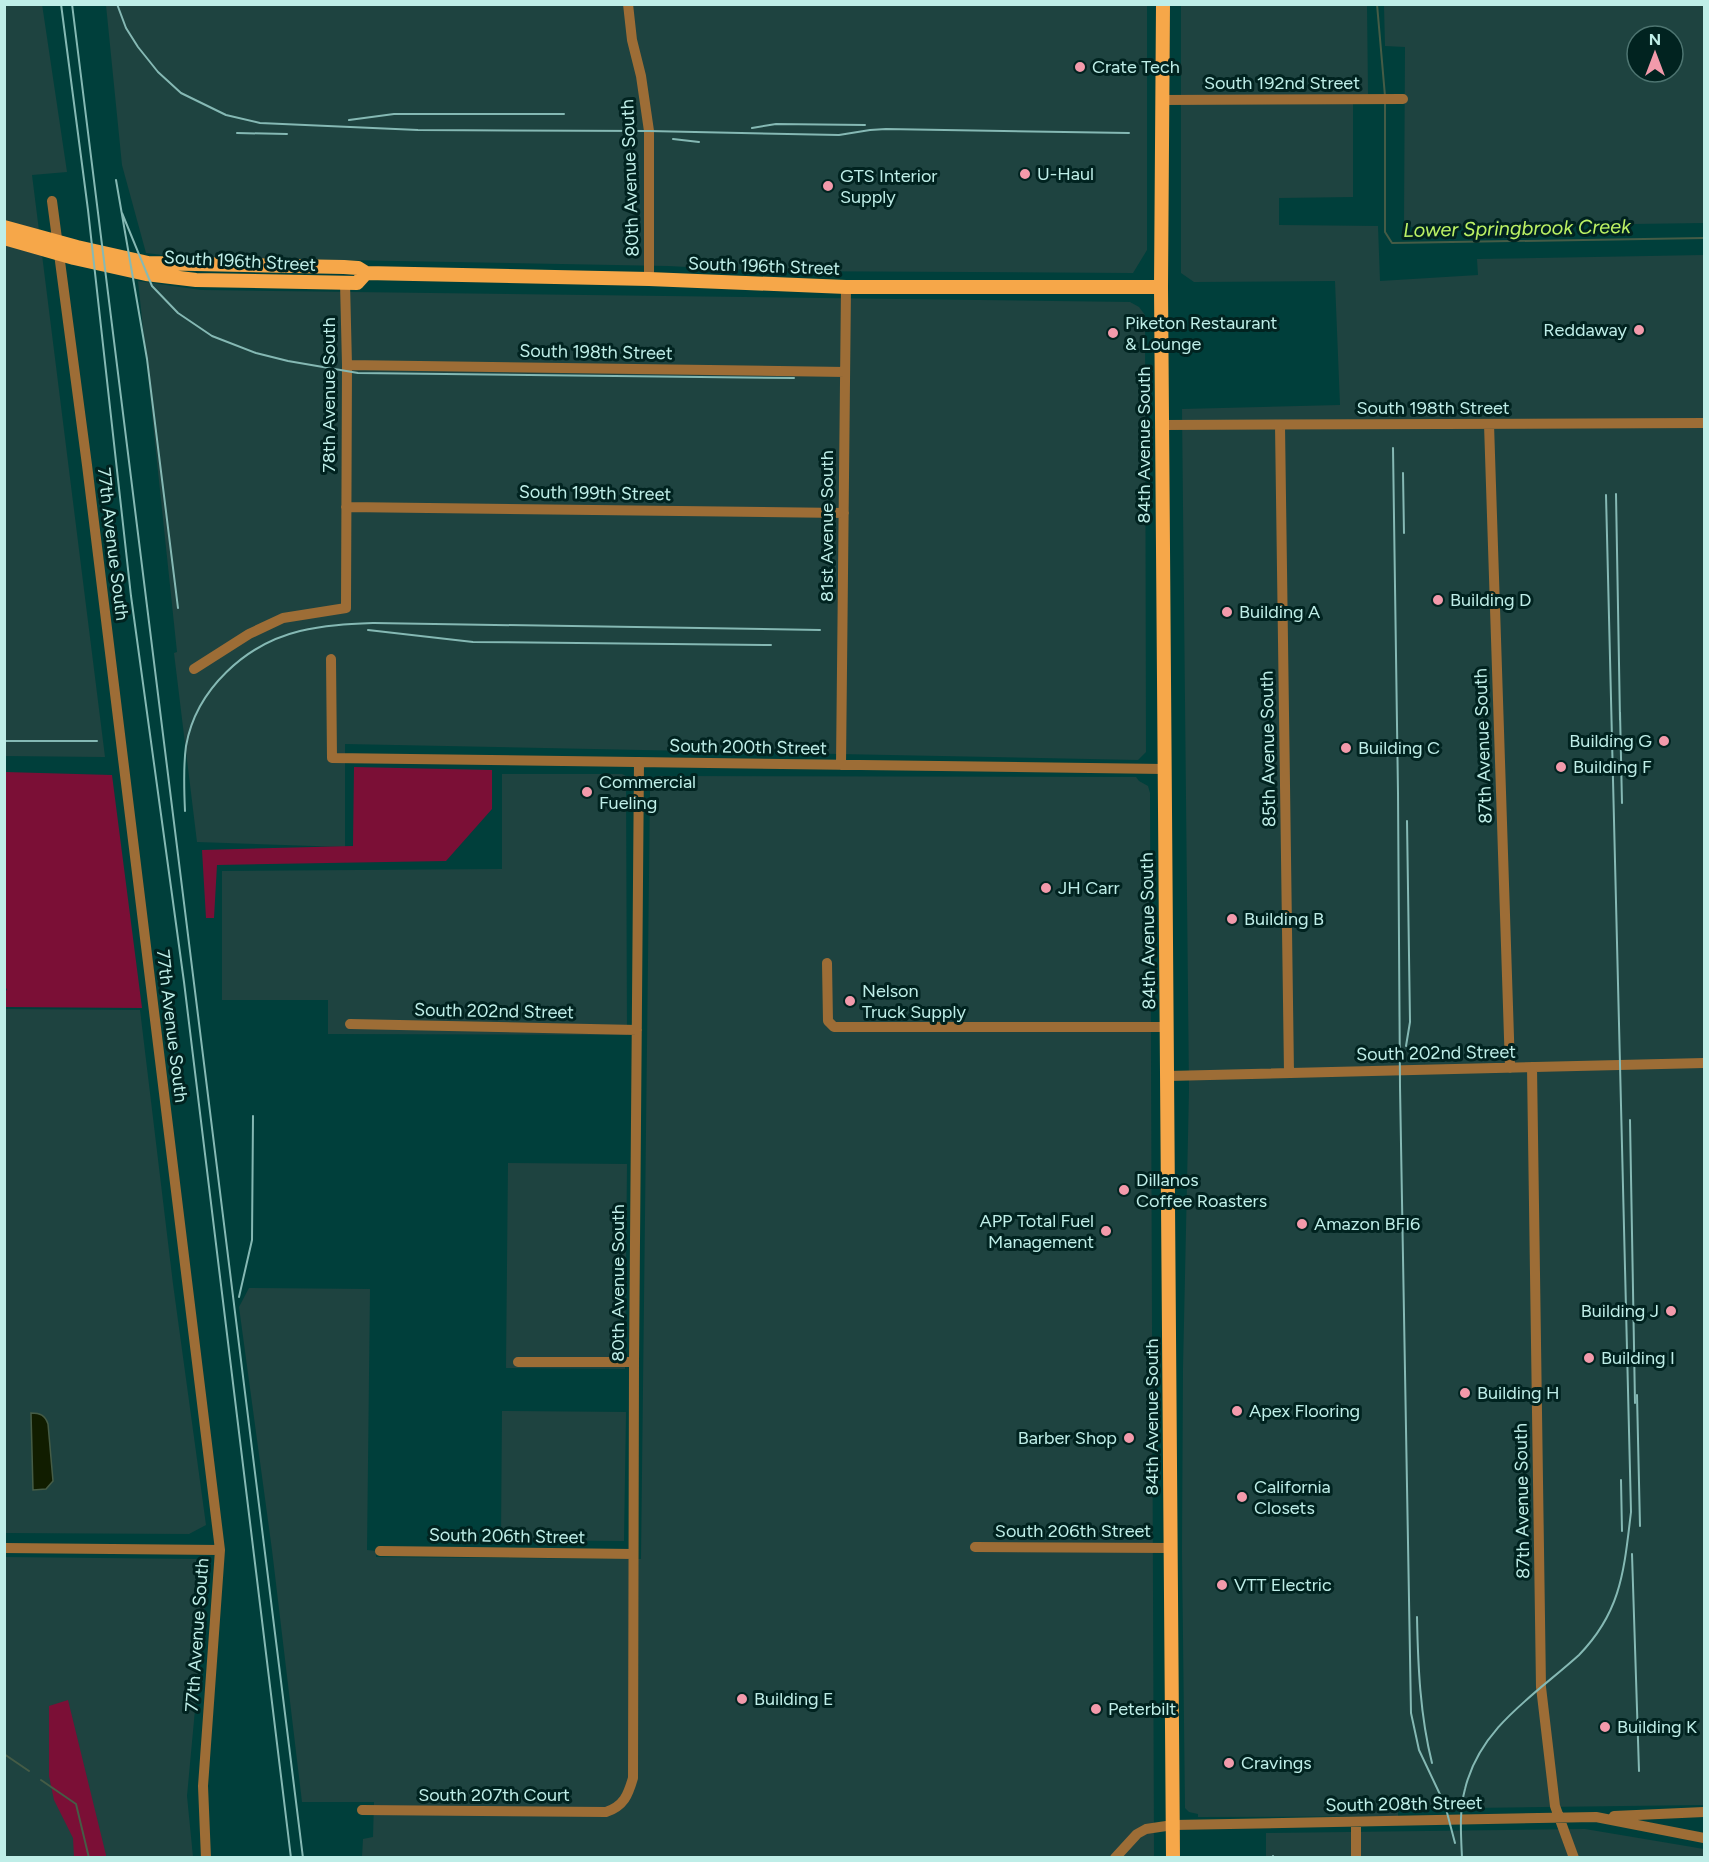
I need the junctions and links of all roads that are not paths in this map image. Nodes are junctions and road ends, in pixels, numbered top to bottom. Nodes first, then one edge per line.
1 (628, 4) edge
2 (1163, 4) edge
3 (1403, 99) dead end
4 (1162, 100) junction
5 (52, 201) dead end
6 (4, 227) edge
7 (4, 238) edge
8 (366, 273) junction
9 (649, 279) junction
10 (345, 283) junction
11 (846, 287) junction
12 (1161, 287) junction
13 (347, 366) junction
14 (845, 372) junction
15 (1704, 423) edge
16 (1489, 424) junction
17 (1162, 425) junction
18 (1280, 425) junction
19 (346, 507) junction
20 (844, 513) junction
21 (331, 659) dead end
22 (195, 669) dead end
23 (639, 762) junction
24 (841, 765) junction
25 (1164, 769) junction
26 (827, 963) dead end
27 (350, 1024) dead end
28 (1167, 1028) junction
29 (637, 1030) junction
30 (1704, 1063) edge
31 (1532, 1067) junction
32 (1510, 1068) junction
33 (1289, 1073) junction
34 (1168, 1076) junction
35 (518, 1362) dead end
36 (634, 1362) junction
37 (975, 1547) dead end
38 (4, 1548) edge
39 (1171, 1548) junction
40 (220, 1550) junction
41 (380, 1551) dead end
42 (633, 1554) junction
43 (623, 1802) joint
44 (362, 1810) dead end
45 (1704, 1812) edge
46 (1596, 1817) junction
47 (1559, 1818) junction
48 (1356, 1822) junction
49 (1173, 1825) junction
50 (1704, 1838) edge
51 (206, 1857) edge
52 (1115, 1857) edge
53 (1173, 1857) edge
54 (1356, 1857) edge
55 (1574, 1857) edge

1 - 9 street, 80th Avenue South
2 - 4 main road, 84th Avenue South
3 - 4 street, South 192nd Street
4 - 12 main road, 84th Avenue South
5 - 40 street, 77th Avenue South
6 - 8 main road, South 196th Street
7 - 10 main road, South 196th Street
8 - 9 main road, South 196th Street
8 - 10 main road, South 196th Street
9 - 11 main road, South 196th Street
10 - 13 street, 78th Avenue South
11 - 12 main road, South 196th Street
11 - 14 street, 81st Avenue South
12 - 17 main road, 84th Avenue South
13 - 14 street, South 198th Street
13 - 19 street, 78th Avenue South
14 - 20 street, 81st Avenue South
15 - 16 street, South 198th Street
16 - 18 street, South 198th Street
16 - 32 street, 87th Avenue South
17 - 18 street, South 198th Street
17 - 25 main road, 84th Avenue South
18 - 33 street, 85th Avenue South
19 - 20 street, South 199th Street
19 - 22 street, 78th Avenue South
20 - 24 street, 81st Avenue South
21 - 23 street, South 200th Street
23 - 24 street, South 200th Street
23 - 29 street, 80th Avenue South
24 - 25 street, South 200th Street
25 - 28 main road, 84th Avenue South
26 - 28 street
27 - 29 street, South 202nd Street
28 - 34 main road, 84th Avenue South
29 - 36 street, 80th Avenue South
30 - 31 street, South 202nd Street
31 - 32 street, South 202nd Street
31 - 47 street, 87th Avenue South
32 - 33 street, South 202nd Street
33 - 34 street, South 202nd Street
34 - 39 main road, 84th Avenue South
35 - 36 street
36 - 42 street, 80th Avenue South
37 - 39 street, South 206th Street
38 - 40 street
39 - 49 main road, 84th Avenue South
40 - 51 street, 77th Avenue South
41 - 42 street, South 206th Street
42 - 43 street, 80th Avenue South
43 - 44 street, South 207th Court
45 - 46 street
46 - 47 street, South 208th Street
46 - 50 street, South 208th Street
47 - 48 street, South 208th Street
47 - 55 street, 87th Avenue South
48 - 49 street, South 208th Street
48 - 54 street
49 - 52 street, South 208th Street
49 - 53 main road, 84th Avenue South

